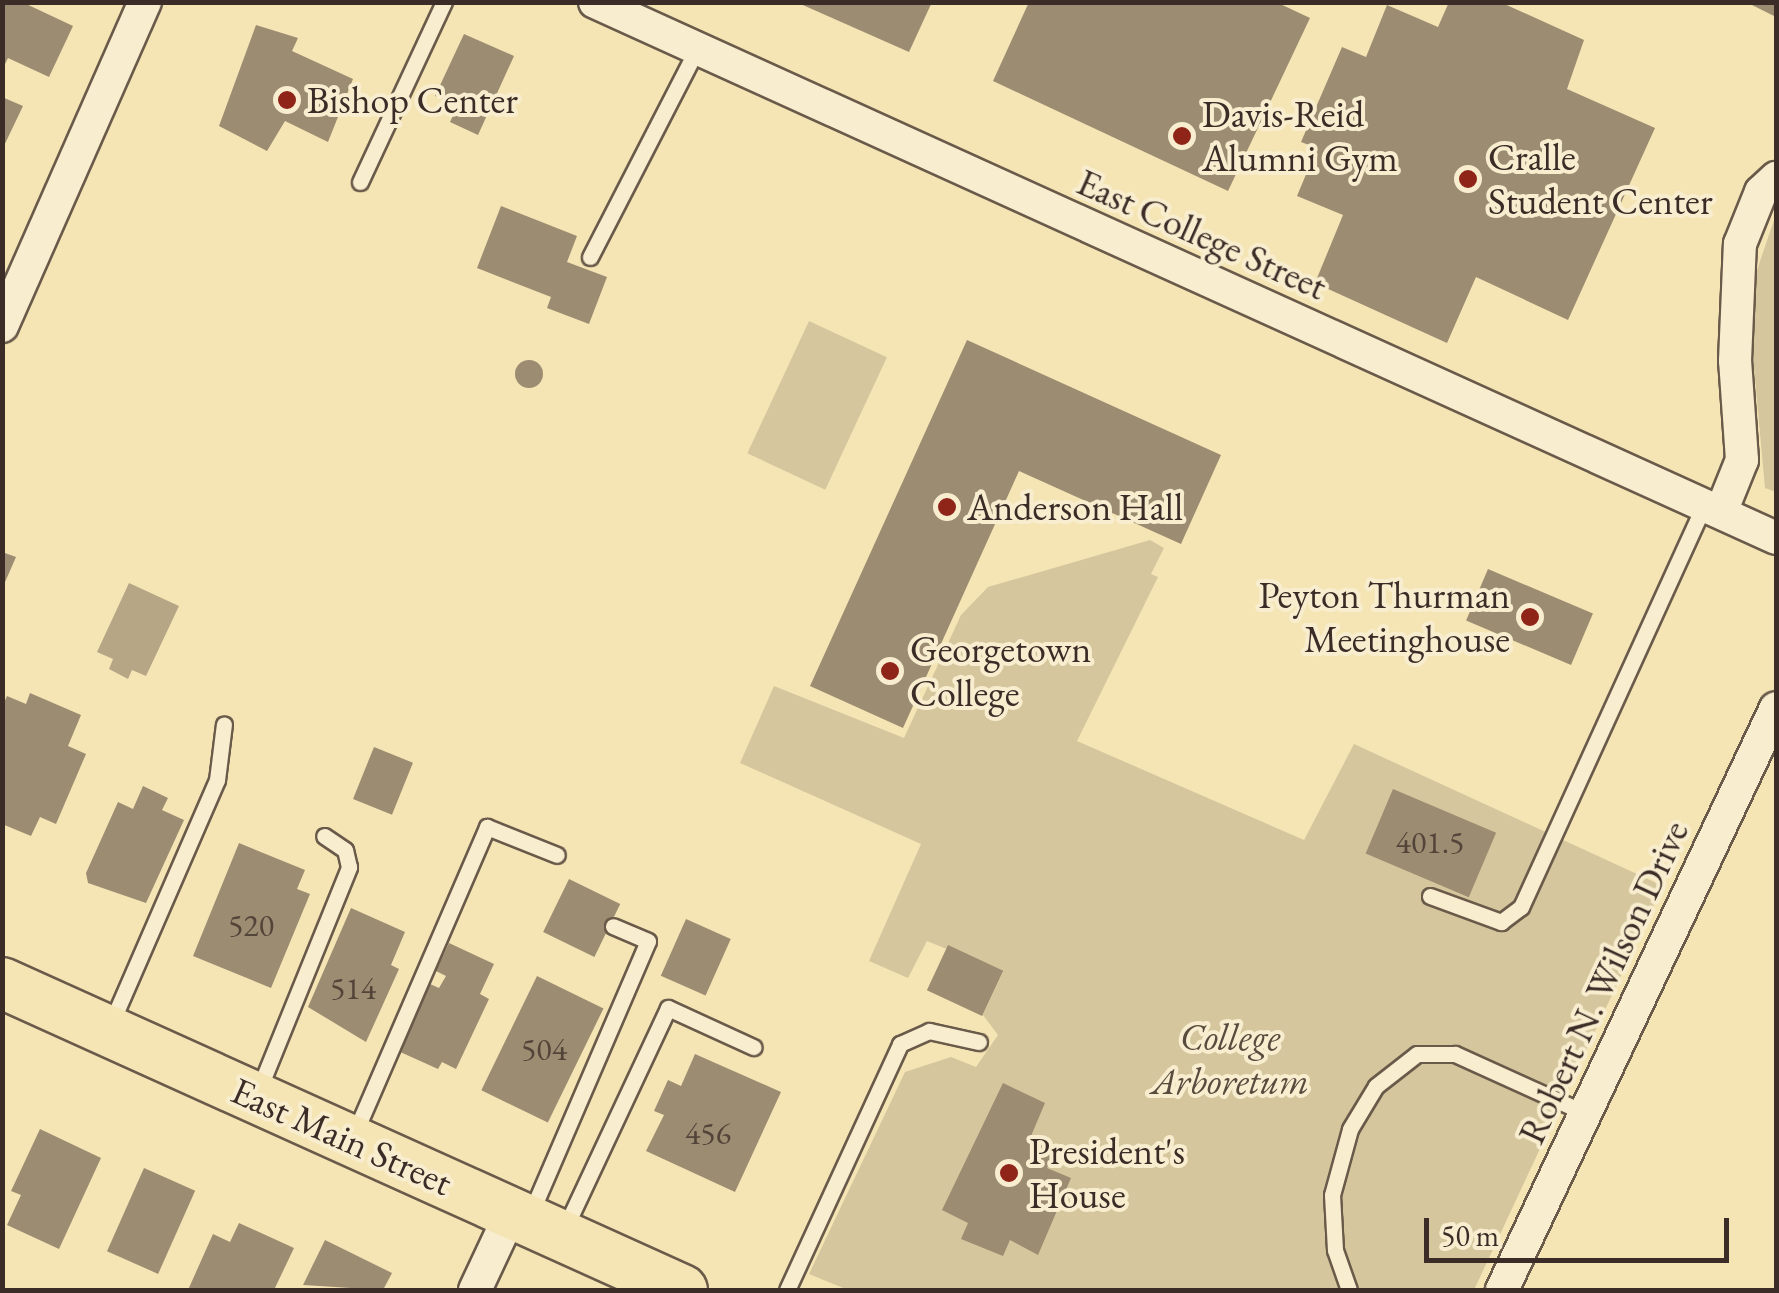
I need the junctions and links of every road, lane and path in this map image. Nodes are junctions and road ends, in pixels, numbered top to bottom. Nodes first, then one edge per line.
1 (144, 2) edge
2 (444, 2) edge
3 (595, 2) edge
4 (696, 49) junction
5 (1776, 178) edge
6 (360, 182) dead end
7 (590, 257) dead end
8 (2, 326) edge
9 (1712, 508) junction
10 (1776, 538) edge
11 (1776, 708) edge
12 (224, 724) dead end
13 (324, 836) dead end
14 (557, 855) dead end
15 (1430, 896) dead end
16 (613, 926) dead end
17 (2, 983) edge
18 (108, 1030) junction
19 (979, 1042) dead end
20 (753, 1047) dead end
21 (256, 1097) junction
22 (1585, 1114) junction
23 (351, 1140) junction
24 (533, 1223) junction
25 (475, 1290) edge
26 (682, 1290) edge
27 (788, 1290) edge
28 (1349, 1290) edge
29 (1502, 1290) edge

1 - 8 street
2 - 6 lane
3 - 4 street, East College Street
4 - 7 lane
4 - 9 street, East College Street
5 - 9 street
9 - 10 street, East College Street
9 - 15 lane
11 - 22 street, Robert N. Wilson Drive
12 - 18 lane
13 - 21 lane
14 - 23 lane
16 - 24 lane
17 - 18 main road, East Main Street
18 - 21 main road, East Main Street
19 - 27 lane
20 - 24 lane
21 - 23 main road, East Main Street
22 - 28 lane
22 - 29 street, Robert N. Wilson Drive
23 - 24 main road, East Main Street
24 - 25 street
24 - 26 main road, East Main Street

